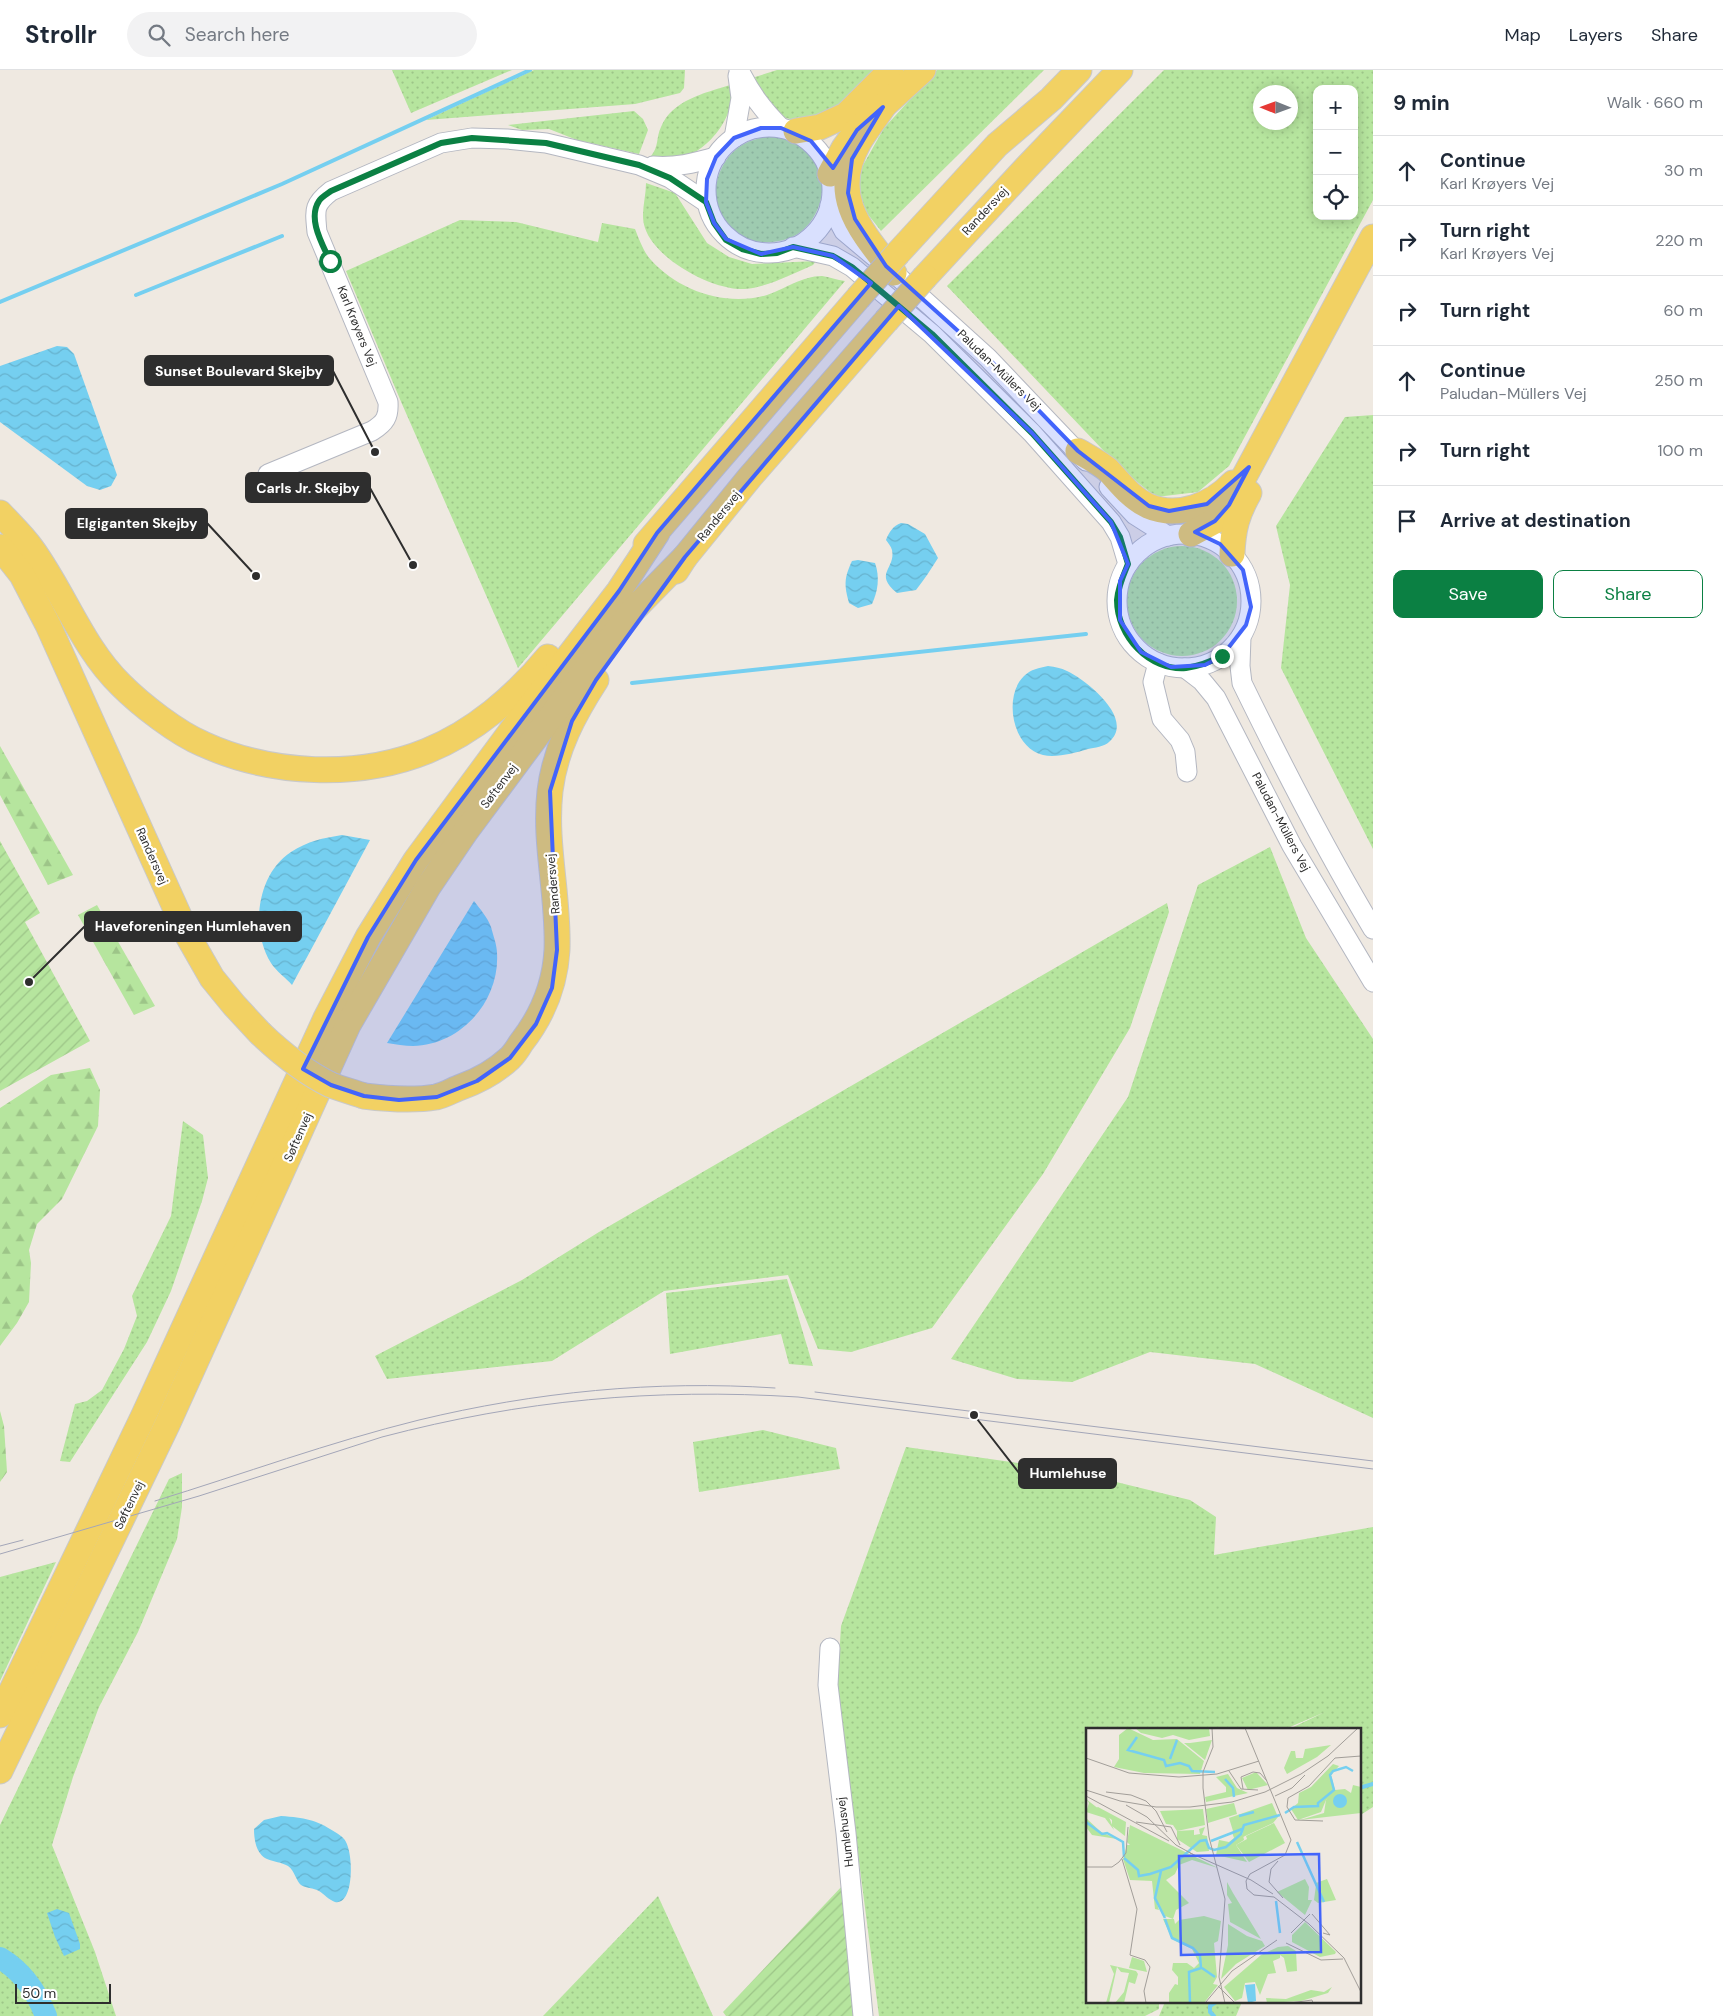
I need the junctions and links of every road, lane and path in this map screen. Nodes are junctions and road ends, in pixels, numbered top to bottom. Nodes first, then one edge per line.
1 (738, 70) edge
2 (891, 70) edge
3 (923, 70) edge
4 (1060, 70) edge
5 (1079, 70) edge
6 (1120, 70) edge
7 (883, 107) junction
8 (789, 130) junction
9 (734, 138) junction
10 (997, 145) junction
11 (716, 157) junction
12 (639, 165) junction
13 (830, 174) junction
14 (706, 202) junction
15 (830, 205) junction
16 (1373, 237) edge
17 (793, 247) junction
18 (896, 263) junction
19 (1373, 267) edge
20 (1078, 451) junction
21 (1249, 467) junction
22 (268, 474) dead end
23 (0, 513) edge
24 (657, 533) junction
25 (1180, 535) junction
26 (0, 547) edge
27 (1232, 554) junction
28 (685, 557) junction
29 (1128, 564) junction
30 (1241, 637) junction
31 (1158, 663) junction
32 (1185, 668) junction
33 (1187, 772) dead end
34 (1373, 929) edge
35 (1373, 982) edge
36 (830, 1648) dead end
37 (0, 1715) edge
38 (0, 1771) edge
39 (864, 2016) edge

1 - 8 street
1 - 9 street
2 - 8 main road
3 - 7 main road
4 - 10 main road
5 - 10 main road
6 - 28 main road, Randersvej, bridge
7 - 13 main road
7 - 18 main road
8 - 9 street
8 - 13 street
9 - 11 street
10 - 18 main road
11 - 12 street, Karl Krøyers Vej
11 - 14 street
12 - 14 street, Karl Krøyers Vej
12 - 22 street, Karl Krøyers Vej
13 - 15 street
14 - 17 street
15 - 17 street
15 - 18 street, Paludan-Müllers Vej
16 - 21 main road
17 - 29 street, Paludan-Müllers Vej
18 - 20 street, Paludan-Müllers Vej
18 - 24 main road, bridge
19 - 27 main road
20 - 21 main road
20 - 25 street, Paludan-Müllers Vej
21 - 25 main road
23 - 24 main road
24 - 37 main road, Søftenvej
25 - 27 street
25 - 29 street
26 - 28 main road, Randersvej, bridge
27 - 30 street
28 - 38 main road, Søftenvej
29 - 31 street
30 - 32 street
30 - 34 street
31 - 32 street
31 - 33 street
32 - 35 street, Paludan-Müllers Vej
36 - 39 street, Humlehusvej

